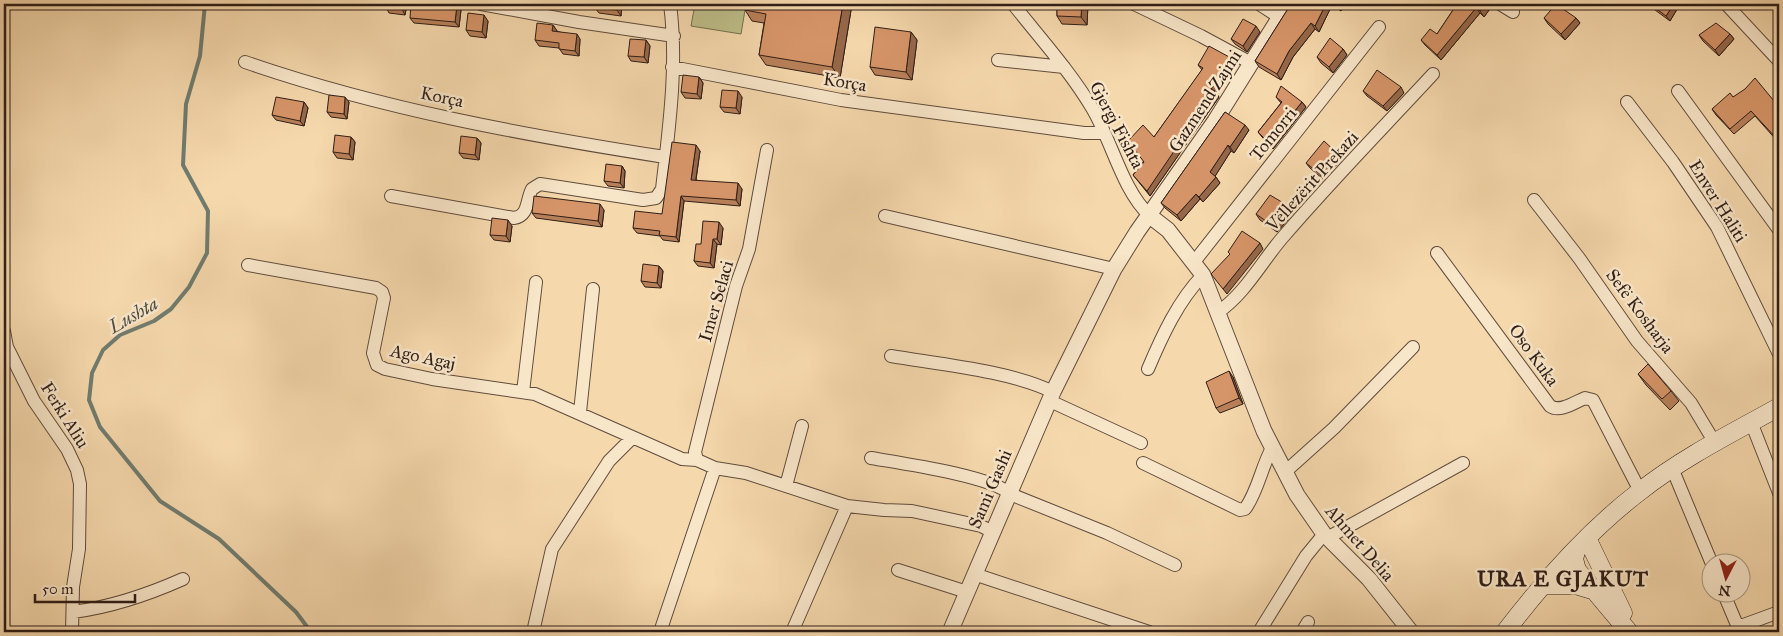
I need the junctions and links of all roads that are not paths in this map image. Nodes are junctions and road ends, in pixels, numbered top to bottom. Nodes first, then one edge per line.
1 (481, 4) edge
2 (670, 4) edge
3 (1013, 4) edge
4 (1134, 4) edge
5 (1259, 4) edge
6 (1288, 4) edge
7 (1500, 4) edge
8 (1726, 4) edge
9 (1513, 12) dead end
10 (1279, 17) junction
11 (1379, 27) dead end
12 (674, 36) junction
13 (998, 60) dead end
14 (1779, 61) edge
15 (245, 62) dead end
16 (1251, 63) junction
17 (672, 67) junction
18 (1064, 67) junction
19 (1433, 74) dead end
20 (1678, 91) dead end
21 (1627, 102) dead end
22 (1104, 134) junction
23 (767, 150) dead end
24 (665, 157) junction
25 (391, 196) dead end
26 (1534, 200) dead end
27 (885, 216) dead end
28 (1150, 216) junction
29 (1779, 230) edge
30 (1437, 253) dead end
31 (248, 265) dead end
32 (1198, 268) junction
33 (1114, 269) junction
34 (536, 282) dead end
35 (594, 288) dead end
36 (1218, 312) junction
37 (4, 331) edge
38 (1413, 347) dead end
39 (1779, 354) edge
40 (891, 356) dead end
41 (1148, 369) dead end
42 (523, 392) junction
43 (1051, 396) junction
44 (1779, 407) edge
45 (580, 412) junction
46 (1751, 422) junction
47 (802, 426) dead end
48 (632, 438) junction
49 (1141, 443) dead end
50 (1715, 443) junction
51 (1272, 448) junction
52 (872, 458) dead end
53 (697, 460) junction
54 (1143, 463) dead end
55 (1463, 463) dead end
56 (715, 468) junction
57 (1672, 468) junction
58 (1285, 472) junction
59 (786, 486) junction
60 (1640, 491) junction
61 (1779, 493) edge
62 (1010, 494) junction
63 (847, 506) junction
64 (993, 532) junction
65 (1326, 535) junction
66 (1582, 543) junction
67 (1708, 554) edge
68 (1176, 565) dead end
69 (898, 570) dead end
70 (974, 574) junction
71 (183, 579) dead end
72 (1544, 585) junction
73 (967, 592) junction
74 (1595, 592) junction
75 (1728, 604) edge
76 (73, 612) junction
77 (1779, 612) edge
78 (1739, 630) edge
79 (72, 632) edge
80 (533, 632) edge
81 (660, 632) edge
82 (792, 632) edge
83 (950, 632) edge
84 (1149, 632) edge
85 (1259, 632) edge
86 (1411, 632) edge
87 (1505, 632) edge
88 (1630, 632) edge

1 - 12 street
2 - 12 street
3 - 18 street, Gjergj Fishta
4 - 16 street
5 - 10 street
6 - 10 street, Gazmend Zajmi
7 - 9 street
8 - 14 street
10 - 16 street, Gazmend Zajmi
11 - 32 street, Tomorri
12 - 17 street
13 - 18 street
15 - 24 street, Korça
16 - 28 street, Gazmend Zajmi
17 - 22 street, Korça
17 - 24 street
18 - 22 street, Gjergj Fishta
19 - 36 street, Vëllezërit Prekazi
20 - 29 street
21 - 39 street, Enver Haliti
22 - 28 street, Gjergj Fishta
23 - 53 street, Imer Selaci
24 - 25 street
26 - 50 street, Sefë Kosharja
27 - 33 street
28 - 32 street, Ahmet Delia
28 - 33 street, Sami Gashi
30 - 60 street, Oso Kuka
31 - 42 street, Ago Agaj
32 - 36 street, Ahmet Delia
32 - 41 street
33 - 43 street, Sami Gashi
34 - 42 street
35 - 45 street
36 - 51 street, Ahmet Delia
37 - 76 street, Ferki Aliu
38 - 58 street
40 - 43 street
42 - 45 street, Ago Agaj
43 - 49 street
43 - 62 street, Sami Gashi
44 - 46 main road
45 - 48 street, Ago Agaj
46 - 50 main road
46 - 61 street
47 - 59 street
48 - 53 street, Ago Agaj
48 - 80 street
50 - 57 main road
51 - 54 street
51 - 58 street, Ahmet Delia
52 - 62 street
53 - 56 street, Ago Agaj
55 - 65 street
56 - 59 street, Ago Agaj
56 - 81 street
57 - 60 main road
57 - 67 street
58 - 65 street, Ahmet Delia
59 - 63 street, Ago Agaj
60 - 66 main road
62 - 64 street, Sami Gashi
62 - 68 street
63 - 64 street, Ago Agaj
63 - 82 street
64 - 70 street, Sami Gashi
65 - 85 street
65 - 86 street, Ahmet Delia
66 - 72 main road
66 - 74 main road
66 - 88 main road
69 - 73 street
70 - 73 street, Sami Gashi
70 - 84 street
71 - 76 street
72 - 74 main road
72 - 87 main road
73 - 83 street, Sami Gashi
74 - 88 main road
75 - 78 street
76 - 79 street, Ferki Aliu
77 - 78 street

